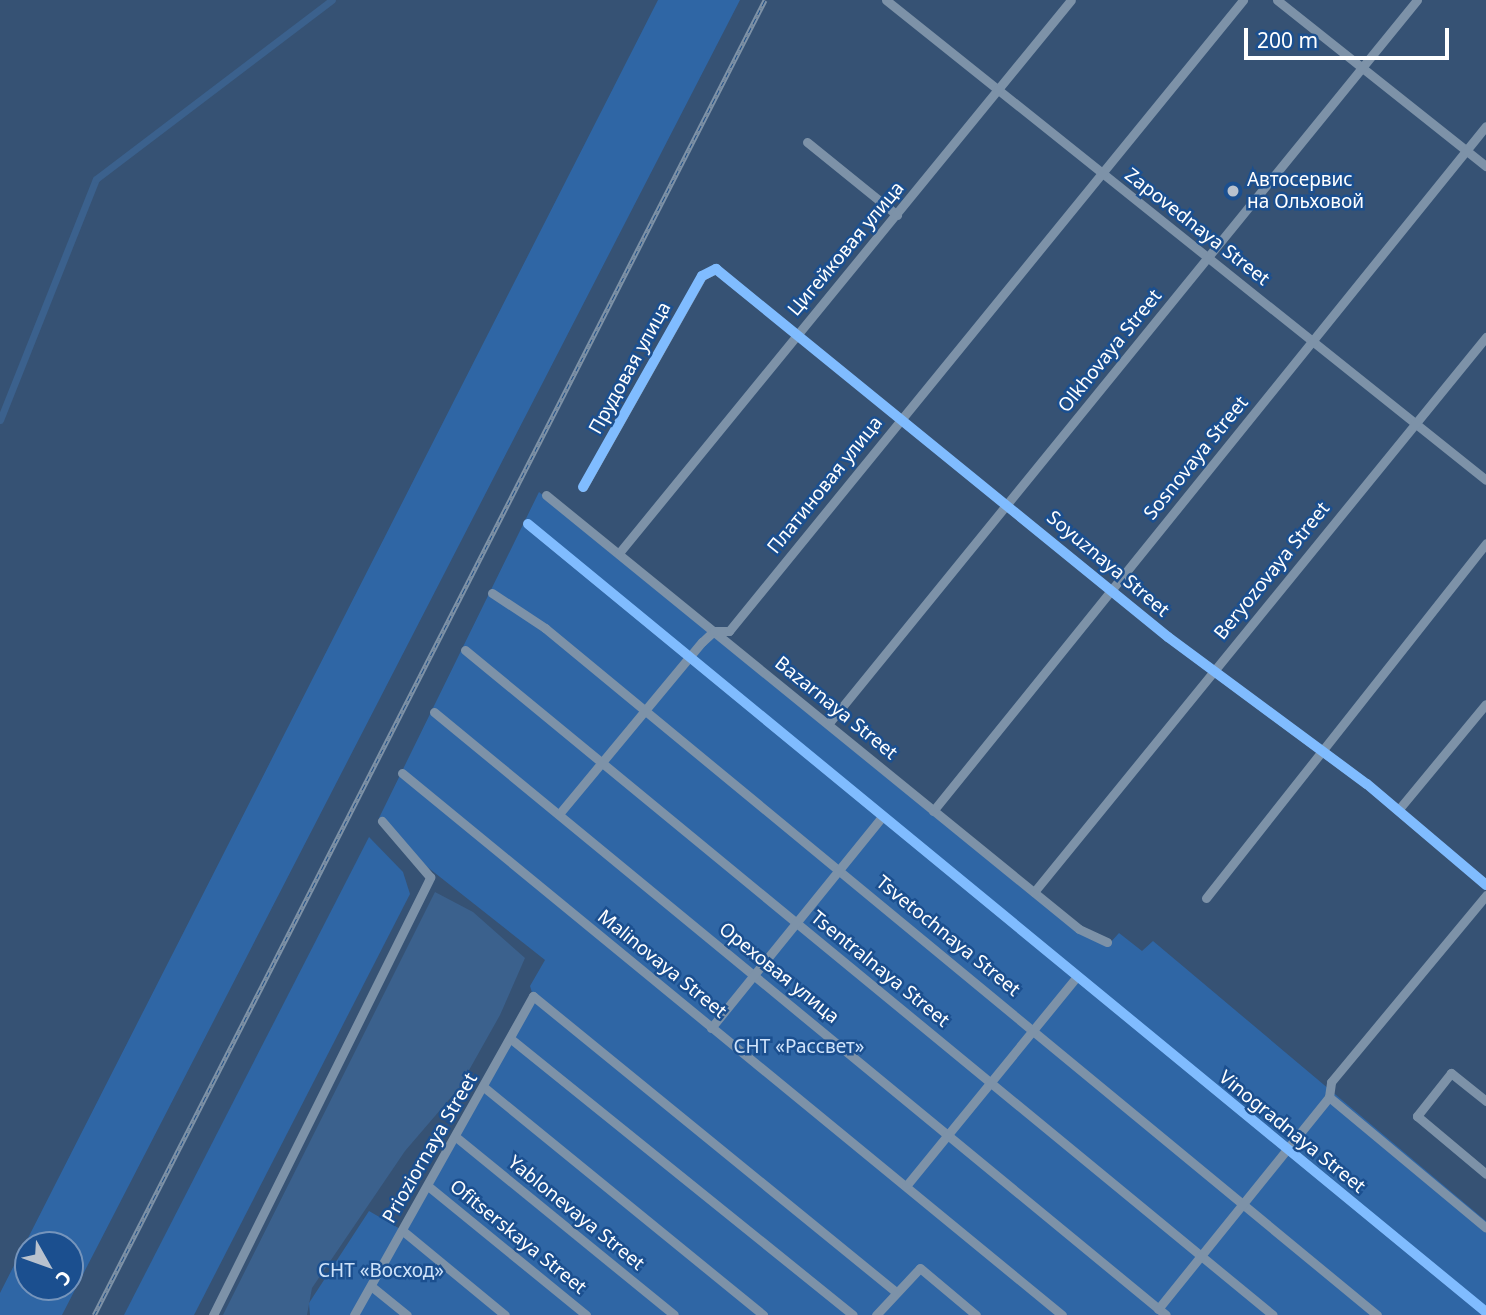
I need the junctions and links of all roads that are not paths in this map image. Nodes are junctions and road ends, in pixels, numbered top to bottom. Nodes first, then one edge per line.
1 (886, 0) edge
2 (1071, 0) edge
3 (1243, 0) edge
4 (1277, 0) edge
5 (1417, 0) edge
6 (1364, 66) junction
7 (1003, 90) junction
8 (1486, 126) edge
9 (807, 142) dead end
10 (1467, 150) junction
11 (1486, 166) edge
12 (1102, 174) junction
13 (897, 215) junction
14 (1208, 259) junction
15 (710, 269) joint
16 (799, 333) junction
17 (1486, 337) edge
18 (1313, 341) junction
19 (902, 419) junction
20 (1415, 426) junction
21 (1486, 480) edge
22 (583, 487) dead end
23 (546, 495) dead end
24 (1009, 502) junction
25 (528, 524) dead end
26 (1486, 544) edge
27 (619, 553) junction
28 (1112, 590) junction
29 (492, 593) dead end
30 (714, 631) junction
31 (465, 650) dead end
32 (688, 657) junction
33 (1214, 673) junction
34 (1486, 704) edge
35 (644, 709) junction
36 (434, 712) dead end
37 (829, 723) junction
38 (1320, 754) junction
39 (601, 763) junction
40 (402, 773) dead end
41 (1399, 809) junction
42 (933, 811) junction
43 (559, 814) junction
44 (882, 817) junction
45 (382, 821) dead end
46 (839, 870) junction
47 (1486, 885) edge
48 (1034, 892) junction
49 (1486, 895) edge
50 (1206, 898) dead end
51 (797, 924) junction
52 (1107, 942) dead end
53 (754, 975) junction
54 (1077, 976) junction
55 (711, 1028) junction
56 (1034, 1030) junction
57 (511, 1039) junction
58 (990, 1083) junction
59 (485, 1088) junction
60 (1329, 1097) junction
61 (1486, 1101) edge
62 (948, 1135) junction
63 (456, 1137) junction
64 (1287, 1151) junction
65 (1486, 1174) edge
66 (428, 1186) junction
67 (906, 1186) junction
68 (1243, 1204) junction
69 (1486, 1228) edge
70 (403, 1231) junction
71 (1200, 1255) junction
72 (371, 1286) junction
73 (896, 1292) junction
74 (1162, 1312) edge
75 (1486, 1312) edge
76 (877, 1314) edge
77 (213, 1315) edge
78 (354, 1315) edge
79 (407, 1315) edge
80 (505, 1315) edge
81 (586, 1315) edge
82 (674, 1315) edge
83 (763, 1315) edge
84 (853, 1315) edge
85 (976, 1315) edge
86 (1062, 1315) edge
87 (1273, 1315) edge
88 (1377, 1315) edge

1 - 7 street, Zapovednaya Street
2 - 7 street, Цигейковая улица
3 - 12 street, Платиновая улица
4 - 6 street
5 - 6 street, Olkhovaya Street
6 - 10 street
6 - 14 street, Olkhovaya Street
7 - 12 street, Zapovednaya Street
7 - 13 street, Цигейковая улица
8 - 10 street, Sosnovaya Street
9 - 13 street
10 - 11 street
10 - 18 street, Sosnovaya Street
12 - 14 street, Zapovednaya Street
12 - 19 street, Платиновая улица
13 - 16 street, Цигейковая улица
14 - 18 street, Zapovednaya Street
14 - 24 street, Olkhovaya Street
15 - 16 street, Soyuznaya Street
15 - 22 street, Прудовая улица
16 - 19 street, Soyuznaya Street
16 - 27 street, Цигейковая улица
17 - 20 street, Beryozovaya Street
18 - 20 street, Zapovednaya Street
18 - 28 street, Sosnovaya Street
19 - 24 street, Soyuznaya Street
19 - 30 street, Платиновая улица
20 - 21 street, Zapovednaya Street
20 - 33 street, Beryozovaya Street
23 - 27 street, Bazarnaya Street
24 - 28 street, Soyuznaya Street
24 - 37 street, Olkhovaya Street
25 - 32 street, Vinogradnaya Street
26 - 38 street
27 - 30 street, Bazarnaya Street
28 - 33 street, Soyuznaya Street
28 - 42 street, Sosnovaya Street
29 - 35 street, Tsvetochnaya Street
30 - 32 street, Платиновая улица
30 - 37 street, Bazarnaya Street
31 - 39 street, Tsentralnaya Street
32 - 35 street, Платиновая улица
32 - 44 street, Vinogradnaya Street
33 - 38 street, Soyuznaya Street
33 - 48 street, Beryozovaya Street
34 - 41 street
35 - 39 street, Платиновая улица
35 - 46 street, Tsvetochnaya Street
36 - 43 street, Ореховая улица
37 - 42 street, Bazarnaya Street
38 - 41 street, Soyuznaya Street
38 - 50 street
39 - 43 street, Платиновая улица
39 - 51 street, Tsentralnaya Street
40 - 55 street, Malinovaya Street
41 - 47 street, Soyuznaya Street
42 - 48 street, Bazarnaya Street
43 - 53 street, Ореховая улица
44 - 46 street
44 - 54 street, Vinogradnaya Street
45 - 77 street
46 - 51 street
46 - 56 street, Tsvetochnaya Street
48 - 52 street, Bazarnaya Street
49 - 60 street
51 - 53 street
51 - 58 street, Tsentralnaya Street
53 - 55 street
53 - 62 street, Ореховая улица
54 - 56 street
54 - 64 street, Vinogradnaya Street
55 - 67 street, Malinovaya Street
56 - 58 street
56 - 68 street, Tsvetochnaya Street
57 - 59 street, Prioziornaya Street
57 - 73 street, Prioziornaya Street
57 - 84 street
58 - 62 street
58 - 71 street, Tsentralnaya Street
59 - 63 street, Prioziornaya Street
59 - 83 street
60 - 64 street
60 - 69 street
61 - 65 street
62 - 67 street
62 - 74 street, Ореховая улица
63 - 66 street, Prioziornaya Street
63 - 82 street, Yablonevaya Street
64 - 68 street
64 - 75 street, Vinogradnaya Street
66 - 70 street, Prioziornaya Street
66 - 81 street, Ofitserskaya Street
67 - 86 street, Malinovaya Street
68 - 71 street
68 - 88 street, Tsvetochnaya Street
70 - 72 street, Prioziornaya Street
70 - 80 street
71 - 74 street
71 - 87 street, Tsentralnaya Street
72 - 78 street, Prioziornaya Street
72 - 79 street
73 - 76 street
73 - 85 street

